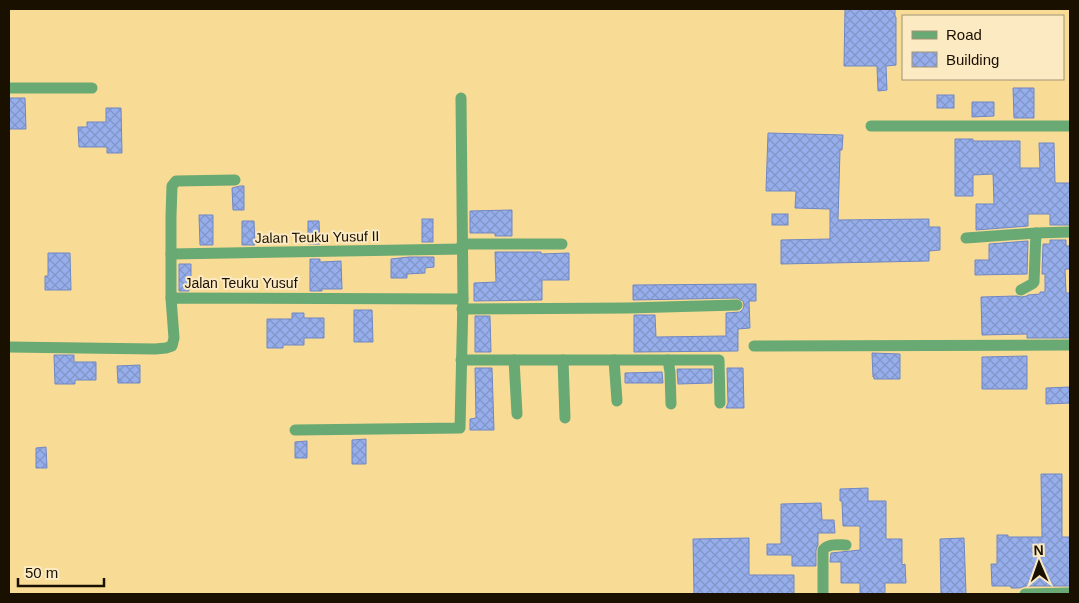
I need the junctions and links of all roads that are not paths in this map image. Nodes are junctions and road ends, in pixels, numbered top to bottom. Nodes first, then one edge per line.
1 (9, 88) edge
2 (92, 88) dead end
3 (461, 98) dead end
4 (871, 126) dead end
5 (1070, 126) edge
6 (235, 180) dead end
7 (1070, 232) edge
8 (1036, 233) junction
9 (966, 238) dead end
10 (562, 244) dead end
11 (462, 246) junction
12 (172, 254) junction
13 (1021, 290) dead end
14 (172, 298) junction
15 (462, 304) junction
16 (737, 305) dead end
17 (1070, 345) edge
18 (754, 346) dead end
19 (9, 347) edge
20 (461, 360) junction
21 (514, 360) junction
22 (564, 360) junction
23 (614, 360) junction
24 (668, 360) junction
25 (617, 401) dead end
26 (720, 403) dead end
27 (670, 404) dead end
28 (516, 414) dead end
29 (565, 418) dead end
30 (295, 430) dead end
31 (846, 544) dead end
32 (1070, 593) edge
33 (823, 594) edge
34 (1025, 594) edge

1 - 2 street
3 - 11 street
4 - 5 street
6 - 12 street
7 - 8 street
8 - 9 street
8 - 13 street
10 - 11 street, Jalan Teuku Yusuf II
11 - 12 street, Jalan Teuku Yusuf II
11 - 15 street
12 - 14 street
14 - 15 street, Jalan Teuku Yusuf
14 - 19 street, Jalan Teuku Yusuf
15 - 16 street, Jalan Teuku Yusuf
15 - 20 street
17 - 18 street
20 - 21 street
20 - 30 street
21 - 22 street
21 - 28 street
22 - 23 street
22 - 29 street
23 - 24 street
23 - 25 street
24 - 26 street
24 - 27 street
31 - 33 street
32 - 34 street

